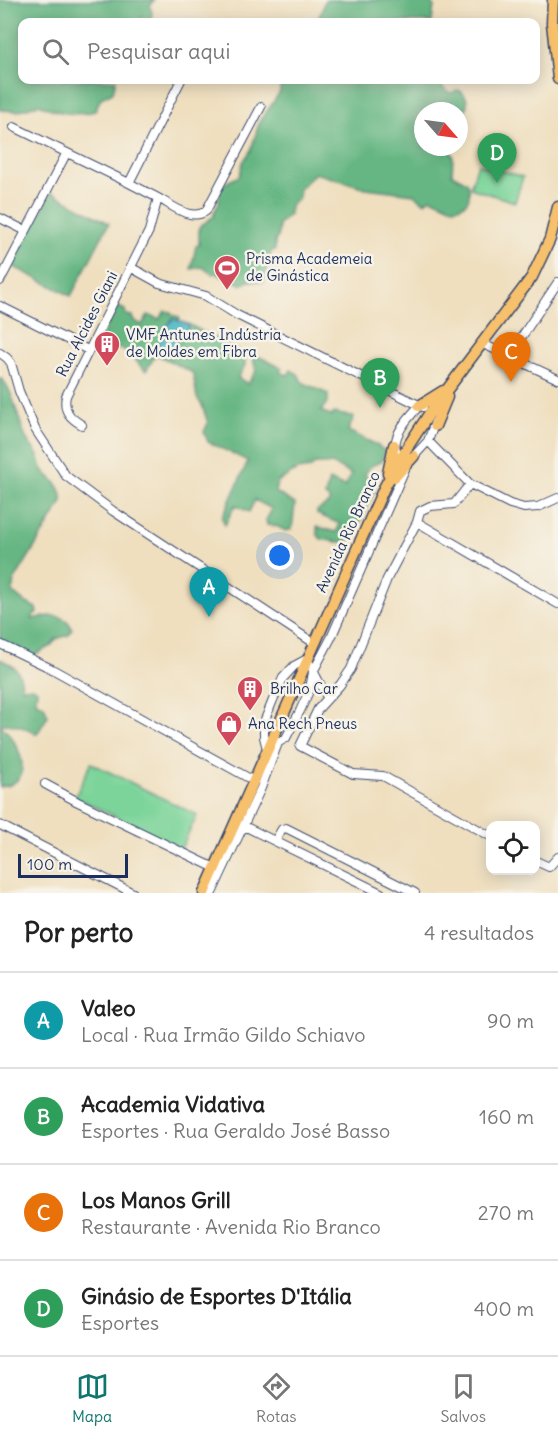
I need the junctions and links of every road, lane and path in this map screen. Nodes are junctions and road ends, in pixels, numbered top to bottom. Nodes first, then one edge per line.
1 (553, 0) edge
2 (558, 79) edge
3 (179, 84) edge
4 (261, 107) dead end
5 (14, 127) dead end
6 (66, 154) junction
7 (129, 183) junction
8 (158, 198) junction
9 (558, 207) edge
10 (0, 218) edge
11 (26, 231) junction
12 (130, 267) junction
13 (0, 281) edge
14 (558, 282) edge
15 (0, 306) edge
16 (483, 344) junction
17 (88, 350) junction
18 (0, 353) edge
19 (509, 356) junction
20 (558, 379) edge
21 (451, 386) junction
22 (419, 406) junction
23 (431, 411) junction
24 (82, 424) dead end
25 (435, 426) junction
26 (428, 441) junction
27 (394, 445) junction
28 (407, 459) junction
29 (470, 484) junction
30 (384, 488) junction
31 (558, 498) edge
32 (417, 522) junction
33 (558, 604) edge
34 (314, 643) junction
35 (0, 644) edge
36 (307, 659) junction
37 (313, 672) junction
38 (327, 697) junction
39 (286, 738) junction
40 (278, 744) junction
41 (300, 746) junction
42 (267, 749) junction
43 (254, 781) junction
44 (45, 784) dead end
45 (0, 825) edge
46 (244, 826) junction
47 (486, 834) edge
48 (275, 841) junction
49 (558, 857) edge
50 (540, 863) edge
51 (215, 868) junction
52 (133, 893) edge
53 (204, 893) edge
54 (212, 893) edge
55 (381, 893) edge
56 (415, 893) edge

1 - 2 main road
3 - 7 street
4 - 8 street
5 - 6 street
6 - 7 street
6 - 11 street
7 - 8 street
8 - 12 street, Rua Alcides Giani
9 - 16 main road
10 - 11 street
11 - 13 street
12 - 17 street, Rua Alcides Giani
12 - 22 street
14 - 19 street
15 - 17 street
16 - 19 street
16 - 21 main road
17 - 24 street, Rua Alcides Giani
18 - 34 street
19 - 20 street
21 - 22 main road
21 - 23 main road
21 - 25 main road
22 - 23 street
22 - 27 street
23 - 25 street
23 - 28 main road
25 - 26 street
26 - 28 street
26 - 29 street
27 - 28 street
27 - 30 main road
28 - 30 main road
28 - 37 street
29 - 31 street
29 - 32 street
30 - 34 main road, Avenida Rio Branco
32 - 33 street
32 - 38 street
34 - 36 main road, Avenida Rio Branco
35 - 43 street
36 - 37 street
36 - 42 main road, Avenida Rio Branco
37 - 38 street
37 - 39 street
38 - 41 street
39 - 40 street
39 - 41 street
40 - 42 street
40 - 46 street
41 - 47 street
42 - 43 main road, Avenida Rio Branco
43 - 51 main road, Avenida Rio Branco
44 - 51 street
45 - 52 street
46 - 48 street
46 - 54 street
48 - 55 street
48 - 56 street
49 - 50 street
51 - 53 main road, Avenida Rio Branco

